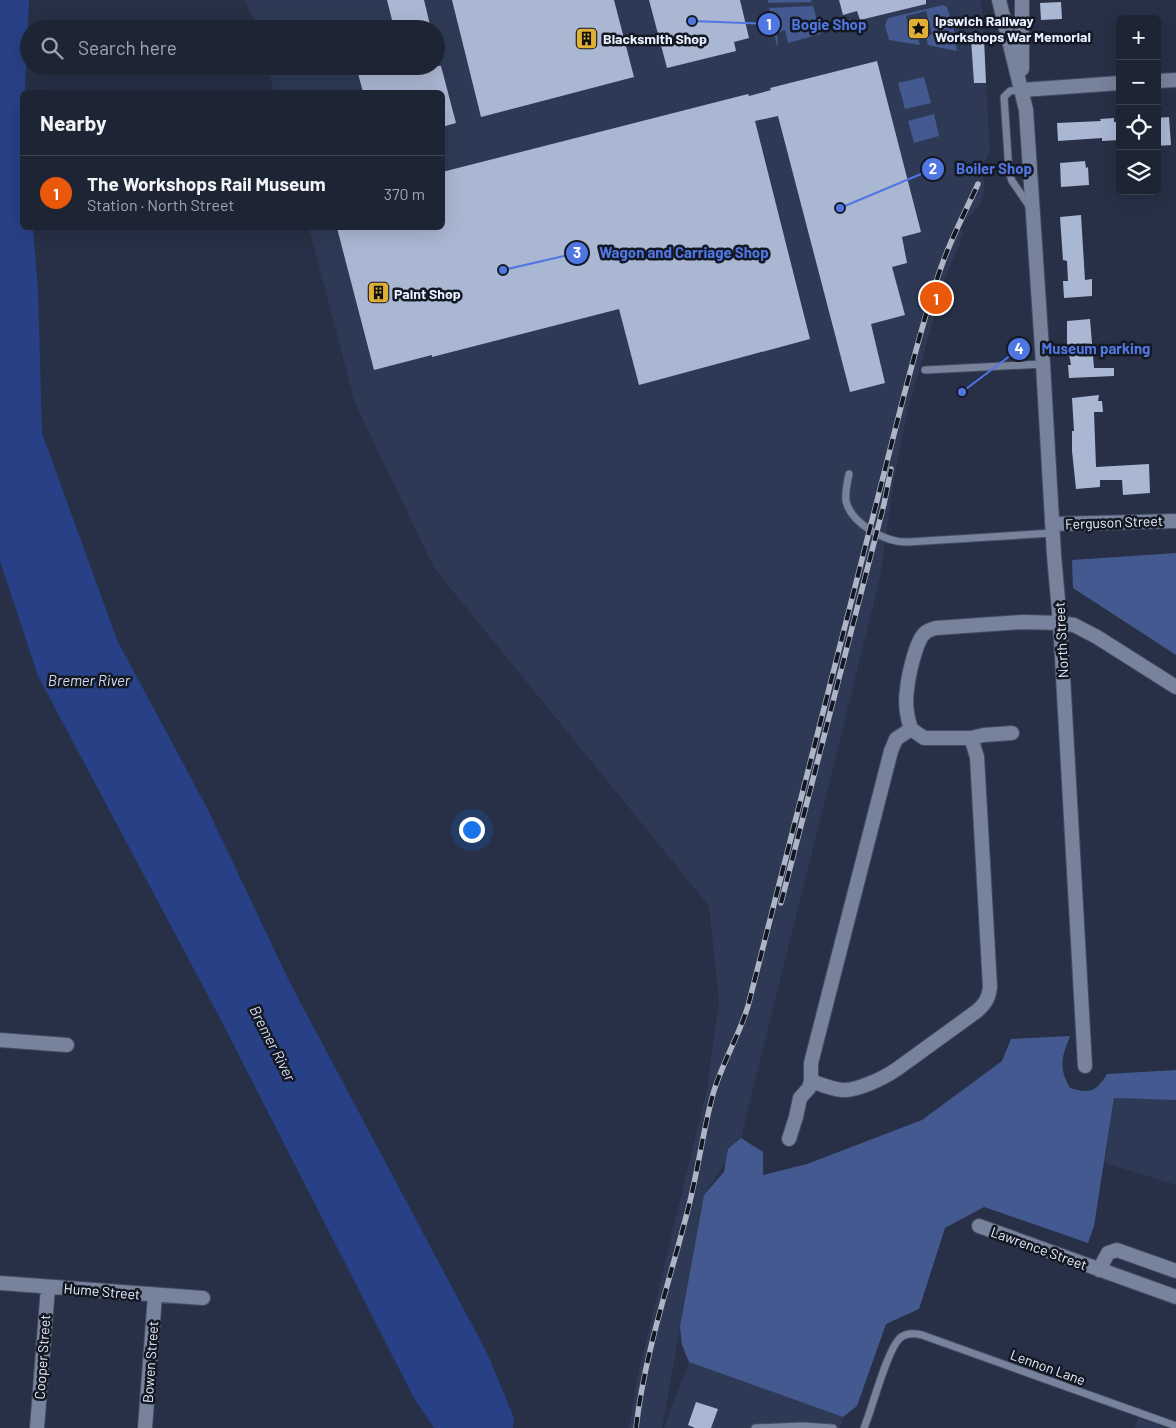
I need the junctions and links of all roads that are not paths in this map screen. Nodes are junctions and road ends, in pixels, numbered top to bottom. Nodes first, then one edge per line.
1 (999, 0) edge
2 (1022, 0) edge
3 (1176, 80) edge
4 (1161, 81) edge
5 (1116, 83) edge
6 (1022, 90) junction
7 (1033, 214) junction
8 (1043, 364) junction
9 (925, 370) dead end
10 (849, 474) dead end
11 (1176, 521) edge
12 (1052, 528) junction
13 (1060, 623) junction
14 (1176, 686) edge
15 (911, 729) junction
16 (1012, 733) dead end
17 (970, 738) junction
18 (0, 1040) edge
19 (67, 1045) dead end
20 (1085, 1066) dead end
21 (811, 1081) junction
22 (789, 1139) dead end
23 (979, 1226) dead end
24 (1099, 1270) junction
25 (1176, 1271) edge
26 (0, 1283) edge
27 (48, 1287) junction
28 (155, 1295) junction
29 (1176, 1297) edge
30 (203, 1298) dead end
31 (810, 1426) junction
32 (1176, 1426) edge
33 (37, 1428) edge
34 (145, 1428) edge
35 (755, 1428) edge
36 (796, 1428) edge
37 (833, 1428) edge
38 (864, 1428) edge

1 - 6 street, North Street
2 - 6 street, North Street
3 - 4 street
5 - 6 street
6 - 7 street, North Street
6 - 7 lane, North Street
7 - 8 street, North Street
8 - 9 lane
8 - 12 street, North Street
10 - 12 lane
11 - 12 street, Ferguson Street
12 - 13 street, North Street
13 - 14 street
13 - 15 street
13 - 20 street, North Street
15 - 17 street
15 - 21 street
16 - 17 street
17 - 21 street
18 - 19 street
21 - 22 street
23 - 24 street, Lawrence Street
24 - 25 street, Lawrence Street
24 - 29 street, Lawrence Street
26 - 27 street, Hume Street
27 - 28 street, Hume Street
27 - 33 street, Cooper Street
28 - 30 street, Hume Street
28 - 34 street, Bowen Street
31 - 35 lane
31 - 36 lane
31 - 37 lane
32 - 38 lane, Lennon Lane

